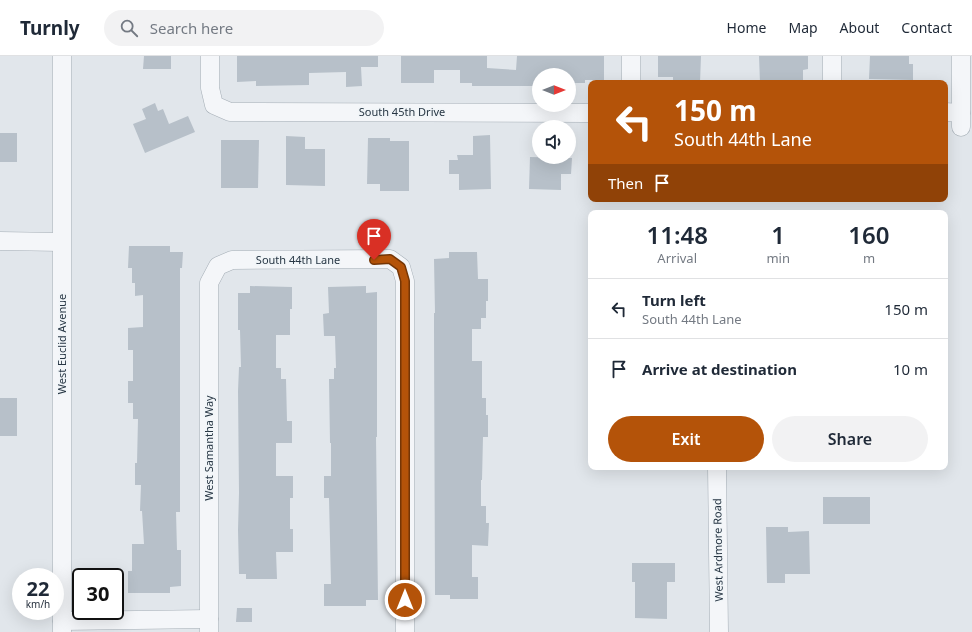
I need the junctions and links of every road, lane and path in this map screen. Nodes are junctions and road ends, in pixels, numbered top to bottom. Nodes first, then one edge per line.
1 (62, 56) edge
2 (210, 56) edge
3 (630, 56) edge
4 (832, 56) edge
5 (961, 56) edge
6 (631, 80) edge
7 (832, 80) edge
8 (588, 113) edge
9 (956, 117) edge
10 (0, 241) edge
11 (61, 242) junction
12 (218, 266) joint
13 (717, 470) edge
14 (62, 626) edge
15 (209, 626) edge
16 (405, 632) edge
17 (719, 632) edge

1 - 11 street, West Euclid Avenue
2 - 8 street, South 45th Drive
3 - 6 street
4 - 7 street
5 - 9 street
10 - 11 street
11 - 14 street, West Euclid Avenue
12 - 15 street, West Samantha Way
12 - 16 street, South 44th Lane
13 - 17 street, West Ardmore Road
14 - 15 street

